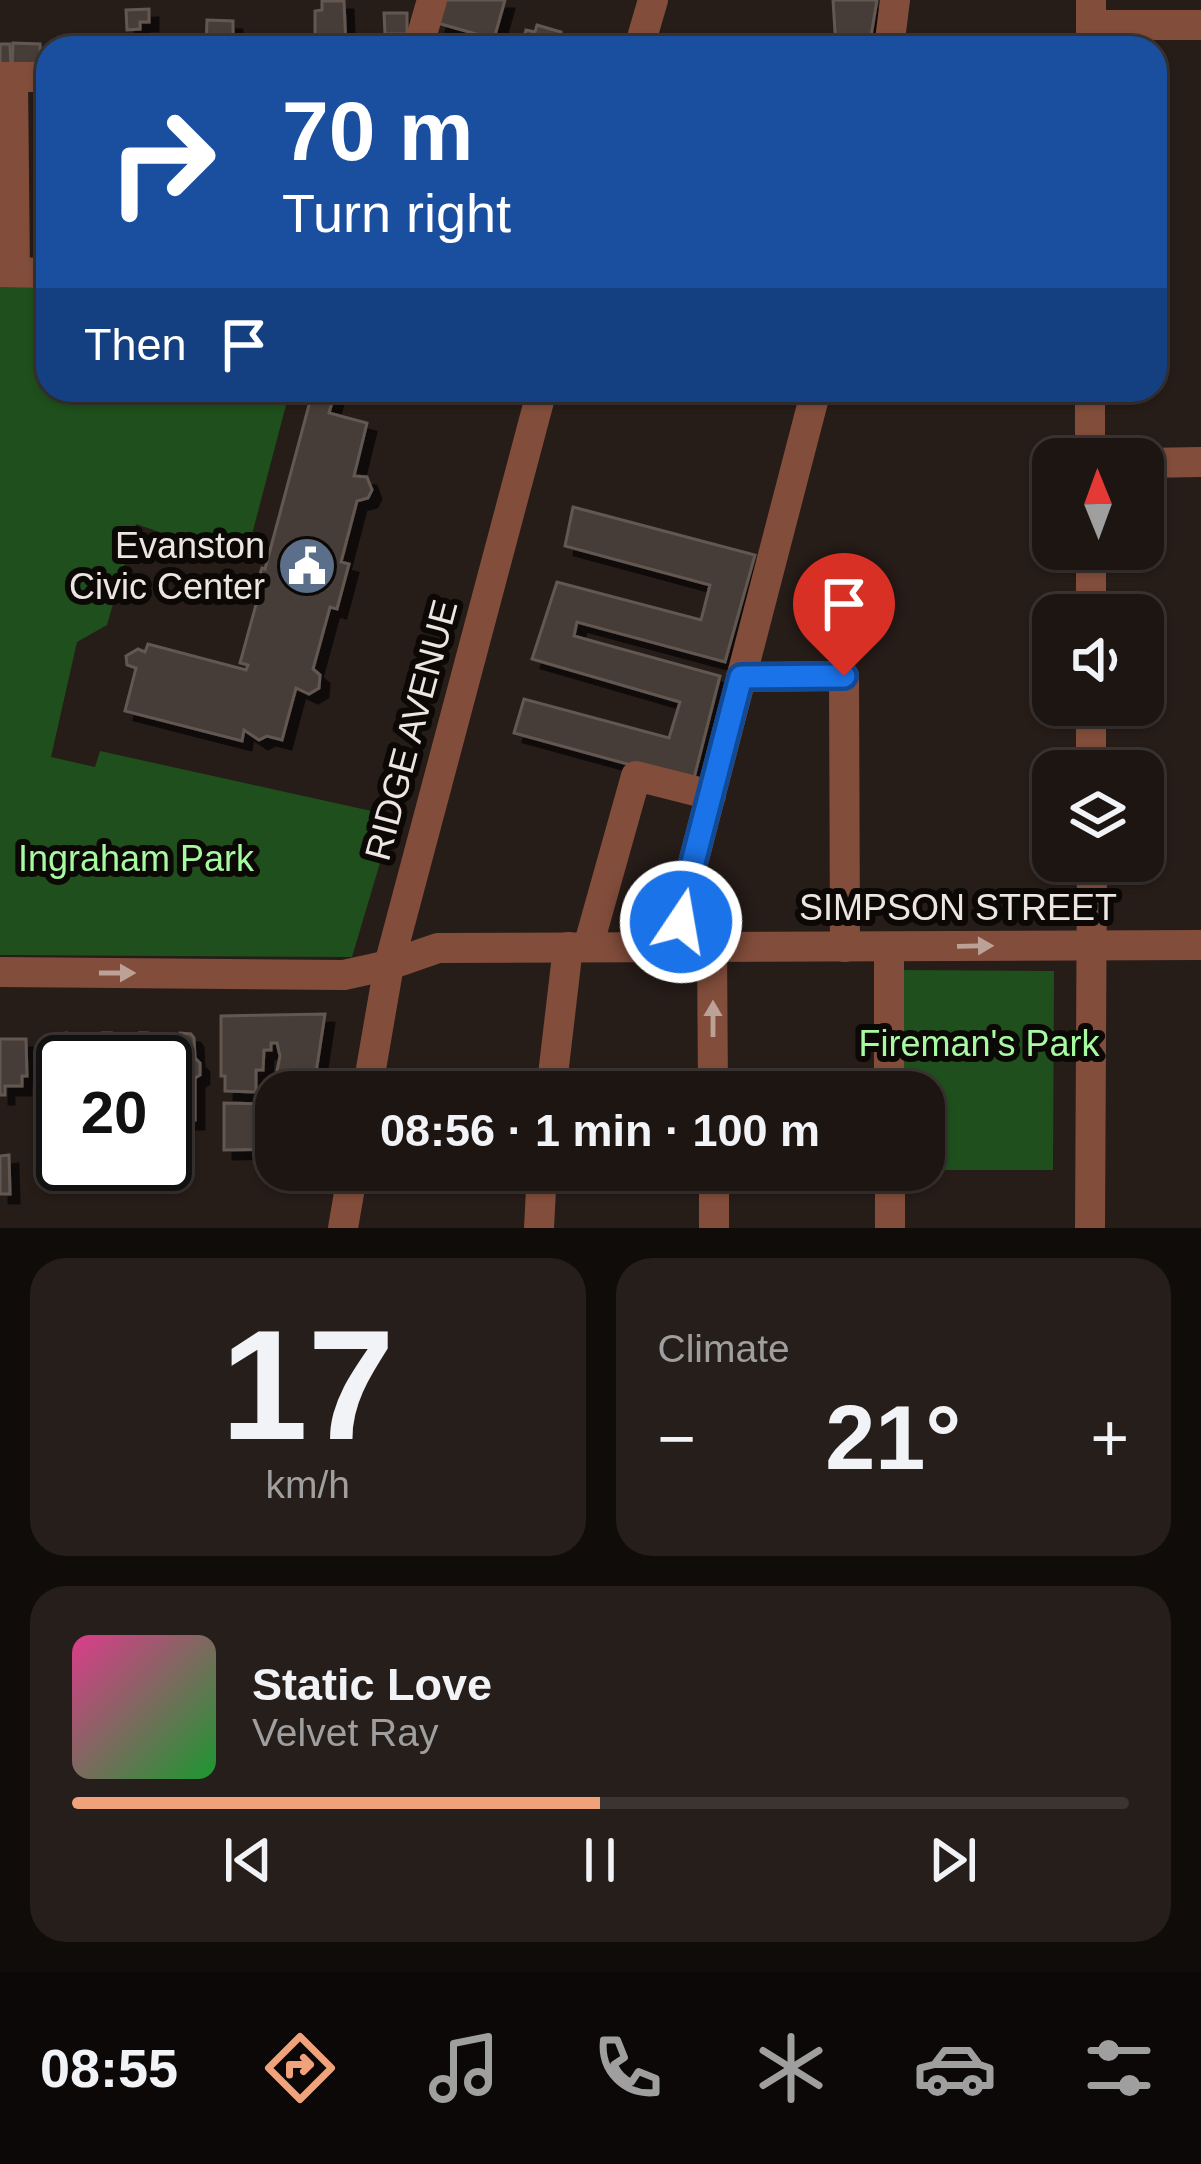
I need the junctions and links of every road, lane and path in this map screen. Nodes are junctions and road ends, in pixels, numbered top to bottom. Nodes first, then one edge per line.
1 (432, 0) edge
2 (653, 0) edge
3 (895, 0) edge
4 (1091, 24) edge
5 (1201, 25) edge
6 (422, 36) edge
7 (642, 36) edge
8 (890, 36) edge
9 (6, 77) edge
10 (7, 272) edge
11 (539, 402) edge
12 (813, 402) edge
13 (1090, 402) edge
14 (1090, 438) edge
15 (1201, 462) edge
16 (1164, 463) edge
17 (741, 677) junction
18 (711, 795) junction
19 (1092, 882) edge
20 (1092, 945) junction
21 (1201, 945) edge
22 (680, 946) junction
23 (712, 946) junction
24 (578, 947) junction
25 (845, 947) junction
26 (889, 947) junction
27 (389, 965) junction
28 (0, 972) edge
29 (371, 1071) edge
30 (555, 1071) edge
31 (713, 1071) edge
32 (889, 1071) edge
33 (349, 1191) edge
34 (541, 1191) edge
35 (714, 1191) edge
36 (890, 1191) edge
37 (343, 1228) edge
38 (539, 1228) edge
39 (714, 1228) edge
40 (890, 1228) edge
41 (1090, 1228) edge

1 - 6 street
2 - 7 street
3 - 8 street
4 - 5 street
9 - 10 street
11 - 27 street, RIDGE AVENUE
12 - 17 street
13 - 14 street
15 - 16 street
17 - 18 street
17 - 25 street
18 - 22 street
18 - 24 street
19 - 20 street
20 - 21 street, SIMPSON STREET
26 -> 20 street, SIMPSON STREET
20 - 41 street
22 - 23 street, SIMPSON STREET
22 - 24 street, SIMPSON STREET
23 - 25 street, SIMPSON STREET
31 -> 23 street
24 - 27 street, SIMPSON STREET
24 - 30 street
25 - 26 street, SIMPSON STREET
26 - 32 street
28 -> 27 street, SIMPSON STREET
27 - 29 street, RIDGE AVENUE
33 - 37 street
34 - 38 street
35 - 39 street
36 - 40 street

